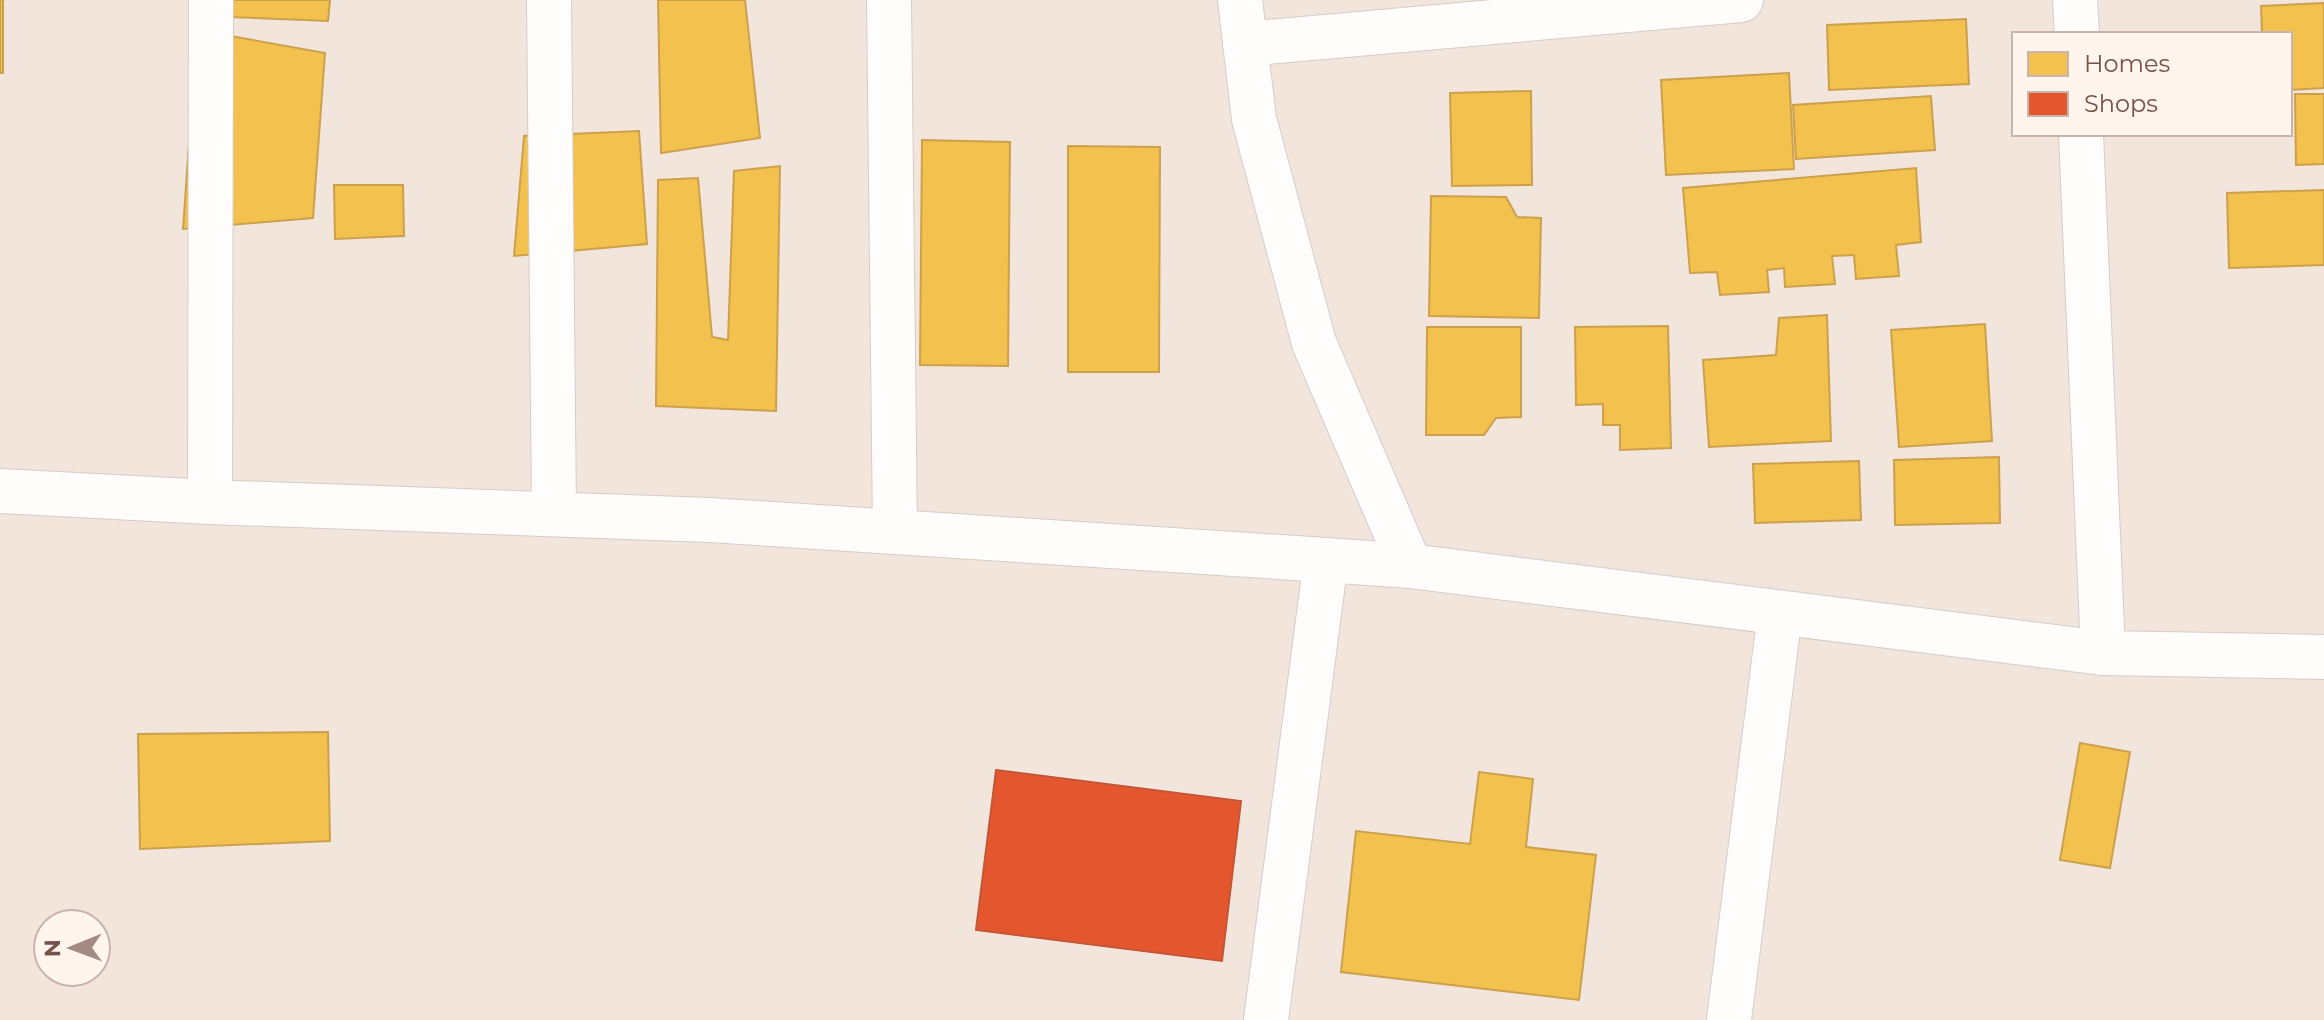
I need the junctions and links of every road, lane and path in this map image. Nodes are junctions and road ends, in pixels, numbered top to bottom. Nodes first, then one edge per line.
1 (211, 0) edge
2 (549, 0) edge
3 (889, 0) edge
4 (1240, 0) edge
5 (1741, 0) edge
6 (2075, 0) edge
7 (1561, 8) edge
8 (2077, 32) edge
9 (1245, 44) junction
10 (2081, 136) edge
11 (0, 491) edge
12 (210, 502) junction
13 (554, 514) junction
14 (895, 532) junction
15 (1326, 560) junction
16 (1410, 566) junction
17 (1780, 613) junction
18 (2103, 653) junction
19 (2324, 657) edge
20 (1266, 1020) edge
21 (1729, 1020) edge

1 - 12 street
2 - 13 street
3 - 14 street
4 - 9 street
5 - 7 street
6 - 8 street
7 - 9 street
9 - 16 street
10 - 18 street
11 - 12 street
12 - 13 street
13 - 14 street
14 - 15 street
15 - 16 street
15 - 20 street
16 - 17 street
17 - 18 street
17 - 21 street
18 - 19 street

